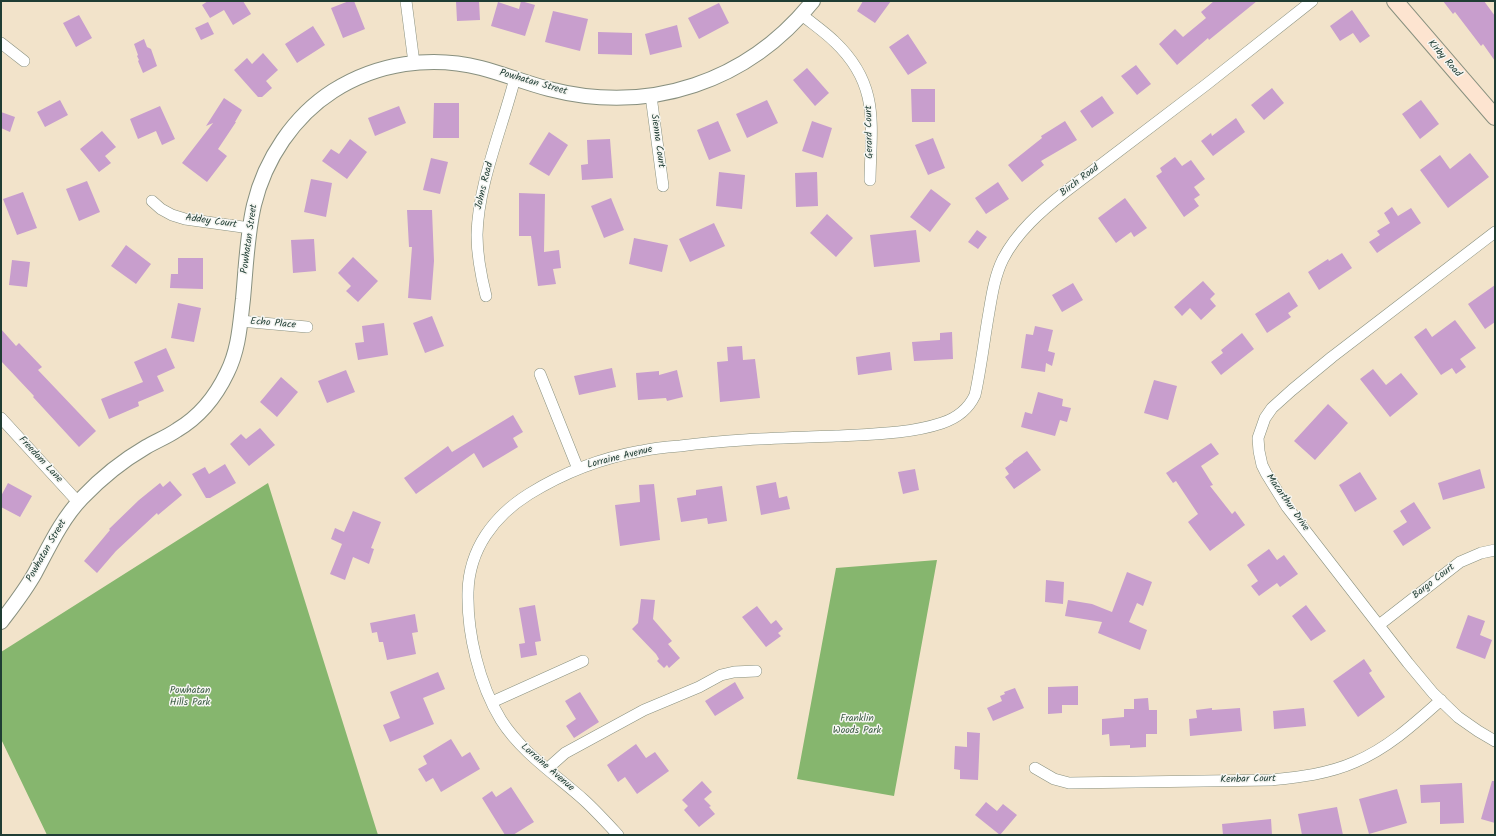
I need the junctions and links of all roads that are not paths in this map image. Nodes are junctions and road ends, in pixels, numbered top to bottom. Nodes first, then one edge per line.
1 (406, 1) edge
2 (813, 1) edge
3 (1312, 1) edge
4 (1395, 1) edge
5 (802, 15) junction
6 (1, 43) edge
7 (24, 61) dead end
8 (414, 63) junction
9 (515, 78) junction
10 (651, 96) junction
11 (1495, 117) edge
12 (870, 180) dead end
13 (663, 186) dead end
14 (152, 201) dead end
15 (250, 228) junction
16 (1495, 232) edge
17 (486, 296) dead end
18 (240, 321) junction
19 (307, 327) dead end
20 (540, 374) dead end
21 (1, 418) edge
22 (943, 423) joint
23 (578, 469) junction
24 (78, 502) junction
25 (1495, 550) edge
26 (1, 622) edge
27 (1378, 625) junction
28 (583, 661) dead end
29 (756, 671) dead end
30 (1441, 700) junction
31 (492, 702) junction
32 (1495, 741) edge
33 (1035, 768) dead end
34 (547, 769) junction
35 (618, 835) edge

1 - 8 street
2 - 5 street, Powhatan Street
3 - 22 street, Birch Road
4 - 11 main road, Kirby Road
5 - 10 street, Powhatan Street
5 - 12 street, Gerard Court
6 - 7 street
8 - 9 street, Powhatan Street
8 - 15 street, Powhatan Street
9 - 10 street, Powhatan Street
9 - 17 street, Johns Road
10 - 13 street, Sienna Court
14 - 15 street, Addey Court
15 - 18 street, Powhatan Street
16 - 27 street, Macarthur Drive
18 - 19 street, Echo Place
18 - 24 street, Powhatan Street
20 - 23 street
21 - 24 street, Freedom Lane
22 - 23 street, Lorraine Avenue
23 - 31 street, Lorraine Avenue
24 - 26 street, Powhatan Street
25 - 27 street, Bargo Court
27 - 30 street, Macarthur Drive
28 - 31 street
29 - 34 street
30 - 32 street, Macarthur Drive
30 - 33 street, Kenbar Court
31 - 34 street, Lorraine Avenue
34 - 35 street, Lorraine Avenue

